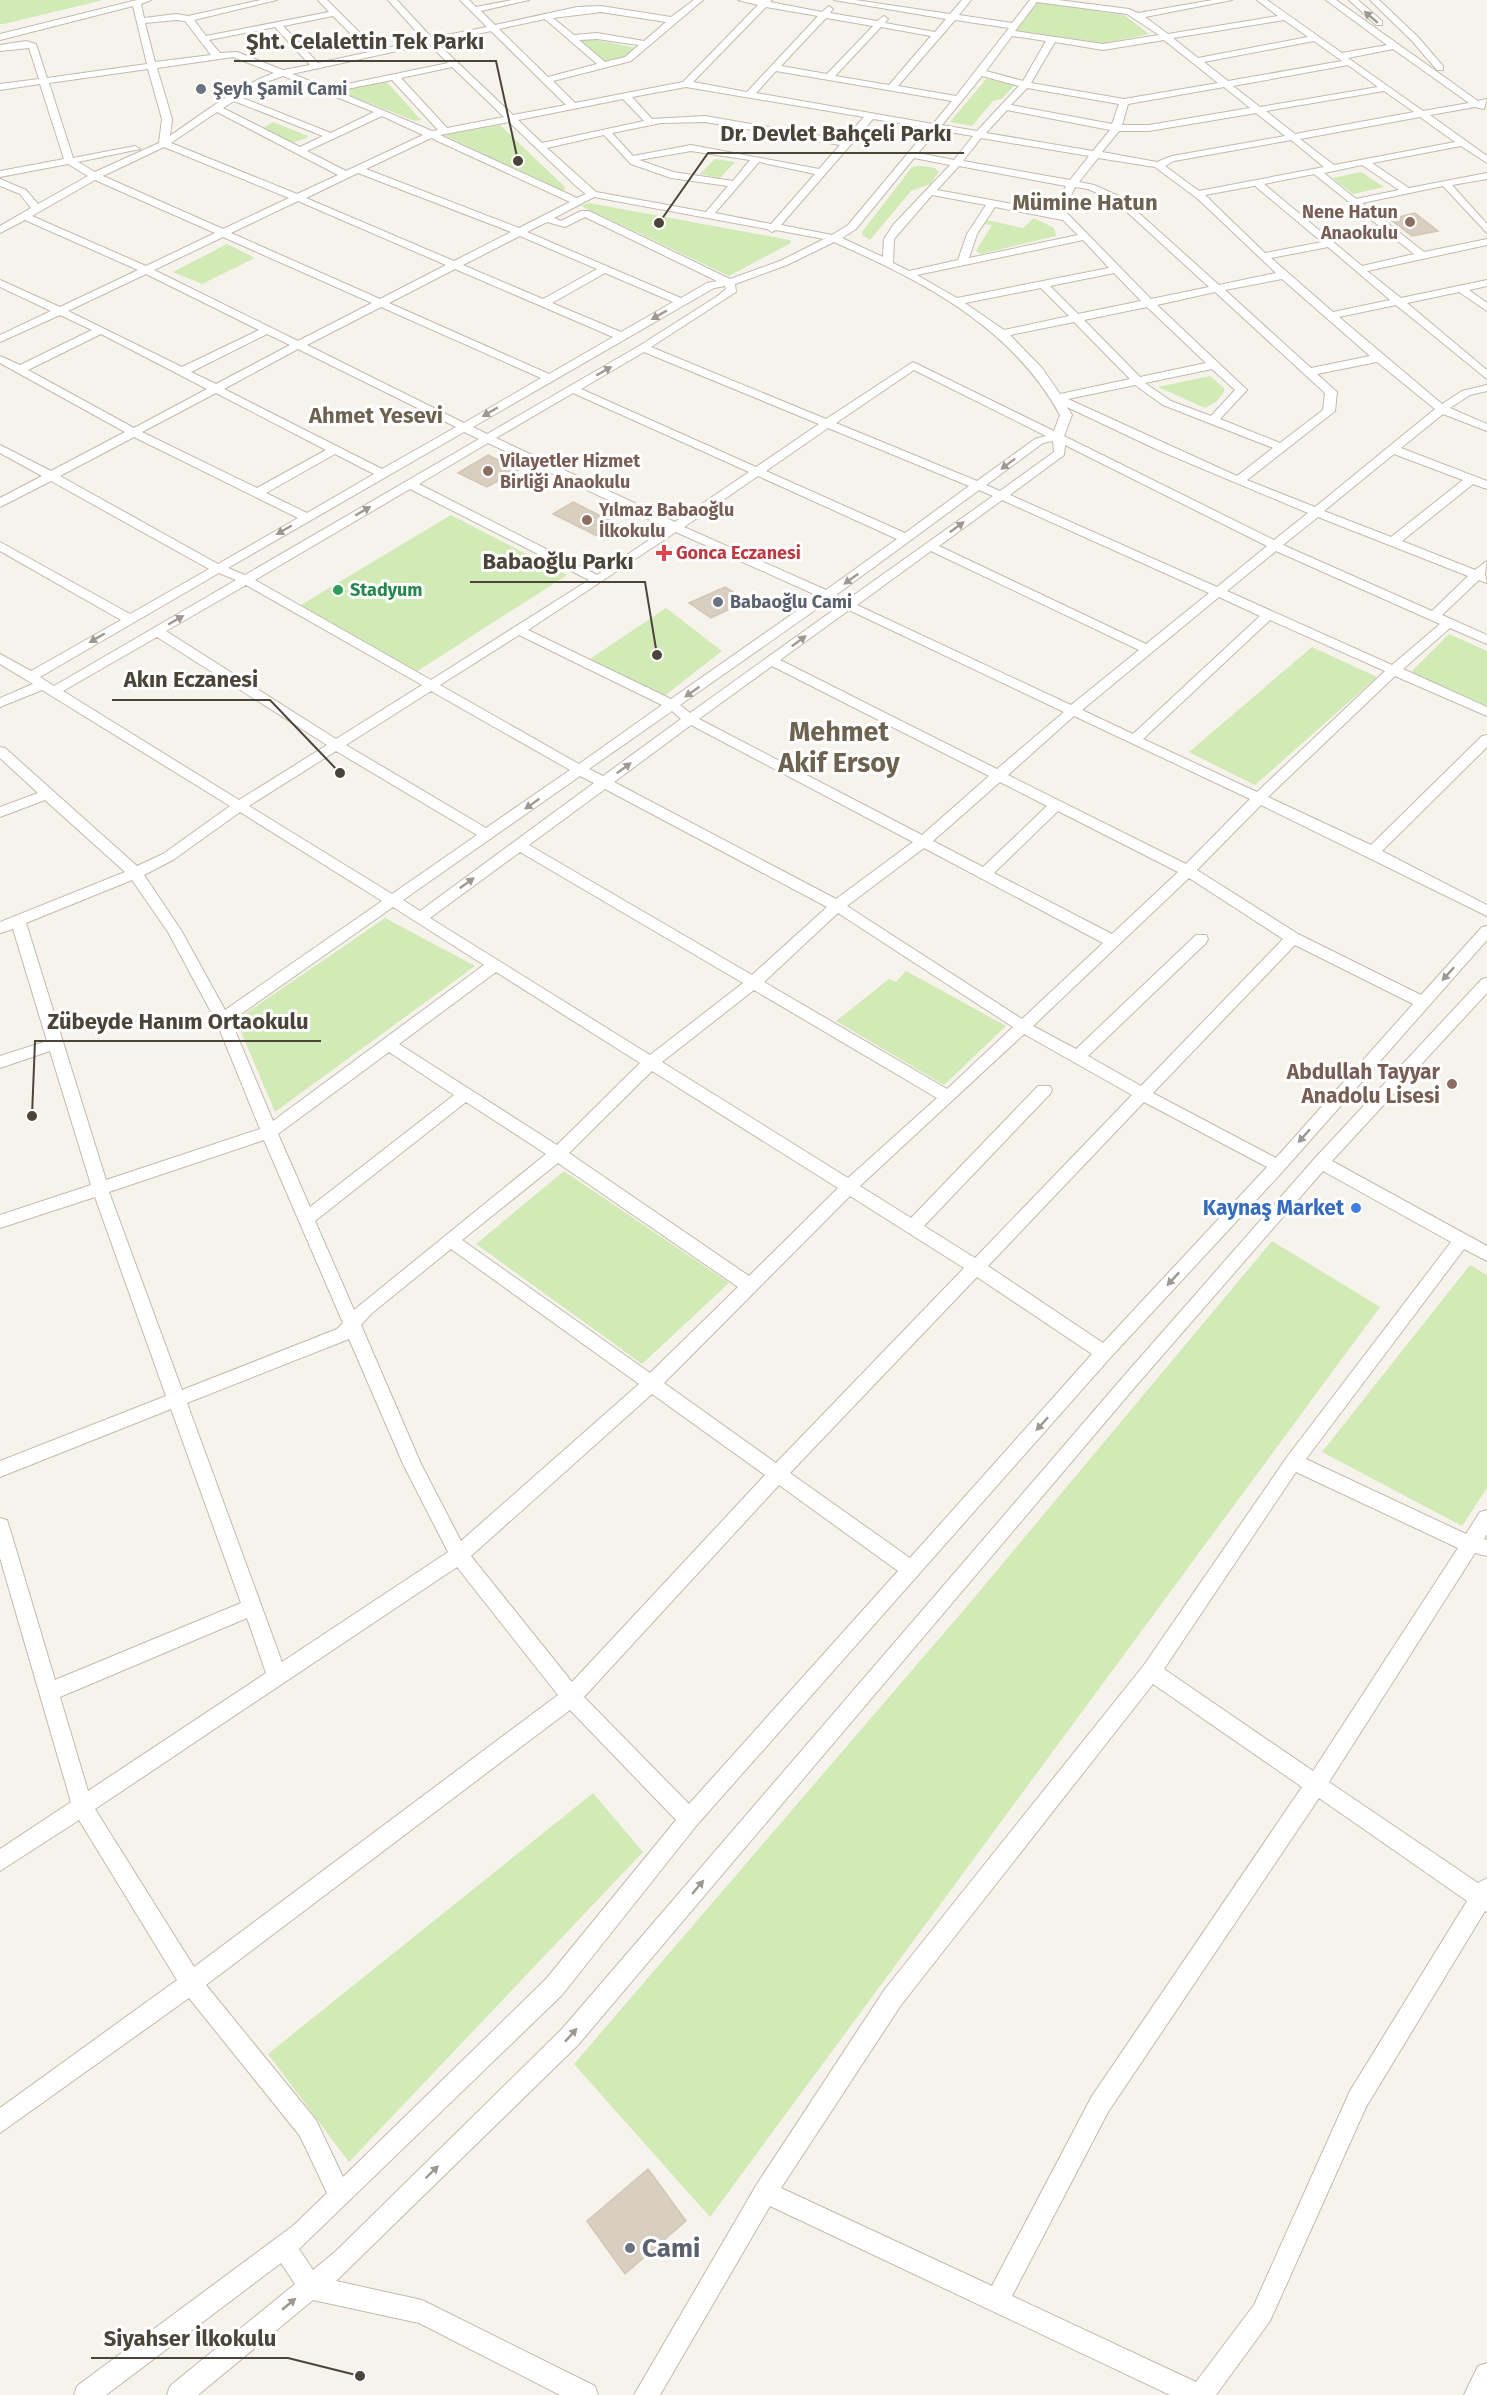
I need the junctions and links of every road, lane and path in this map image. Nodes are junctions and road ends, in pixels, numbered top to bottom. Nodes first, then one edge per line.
1 (112, 0) edge
2 (273, 0) edge
3 (322, 0) edge
4 (392, 0) edge
5 (464, 0) edge
6 (525, 0) edge
7 (580, 0) edge
8 (699, 0) edge
9 (742, 0) edge
10 (837, 0) edge
11 (967, 0) edge
12 (1036, 0) edge
13 (1228, 0) edge
14 (1261, 0) edge
15 (1330, 0) edge
16 (1353, 0) edge
17 (1374, 0) edge
18 (142, 1) edge
19 (766, 2) edge
20 (897, 4) edge
21 (588, 9) junction
22 (475, 10) junction
23 (335, 13) junction
24 (823, 15) junction
25 (546, 16) junction
26 (1136, 16) junction
27 (954, 17) junction
28 (1288, 17) junction
29 (188, 19) junction
30 (673, 20) junction
31 (140, 21) junction
32 (277, 24) junction
33 (878, 24) junction
34 (494, 27) junction
35 (0, 29) edge
36 (1012, 30) junction
37 (939, 35) junction
38 (0, 37) edge
39 (1167, 37) junction
40 (572, 38) junction
41 (1318, 38) junction
42 (203, 39) junction
43 (430, 41) junction
44 (1051, 41) junction
45 (648, 44) junction
46 (1395, 46) junction
47 (0, 48) edge
48 (374, 52) junction
49 (1343, 56) junction
50 (218, 57) junction
51 (1197, 61) junction
52 (1352, 63) junction
53 (455, 64) junction
54 (315, 65) junction
55 (605, 67) junction
56 (151, 68) junction
57 (774, 68) junction
58 (1440, 68) junction
59 (981, 72) junction
60 (283, 73) junction
61 (395, 77) junction
62 (829, 77) junction
63 (547, 80) junction
64 (45, 81) junction
65 (686, 84) junction
66 (1227, 84) junction
67 (1025, 85) junction
68 (0, 87) edge
69 (892, 87) junction
70 (1387, 88) junction
71 (328, 90) junction
72 (750, 94) junction
73 (625, 96) junction
74 (233, 97) junction
75 (958, 99) junction
76 (1124, 102) junction
77 (1484, 102) edge
78 (573, 106) junction
79 (1005, 107) junction
80 (216, 108) junction
81 (1261, 111) junction
82 (1487, 111) edge
83 (382, 112) junction
84 (1422, 113) junction
85 (871, 115) junction
86 (513, 118) junction
87 (650, 122) junction
88 (935, 126) junction
89 (1116, 128) junction
90 (444, 131) junction
91 (606, 132) junction
92 (432, 134) junction
93 (979, 134) junction
94 (331, 136) junction
95 (1295, 137) junction
96 (164, 142) junction
97 (847, 143) junction
98 (1463, 143) junction
99 (541, 146) junction
100 (300, 151) junction
101 (911, 155) junction
102 (1097, 155) junction
103 (631, 159) junction
104 (756, 160) junction
105 (1487, 160) edge
106 (69, 161) junction
107 (1365, 162) junction
108 (957, 163) junction
109 (1158, 165) junction
110 (358, 169) junction
111 (1333, 169) junction
112 (821, 172) junction
113 (1317, 172) junction
114 (0, 174) edge
115 (346, 175) junction
116 (94, 176) junction
117 (1487, 176) edge
118 (0, 182) edge
119 (1445, 183) junction
120 (735, 184) junction
121 (1072, 184) junction
122 (1258, 184) junction
123 (1407, 191) junction
124 (930, 192) junction
125 (593, 194) junction
126 (1197, 194) junction
127 (298, 198) junction
128 (578, 202) junction
129 (1354, 202) junction
130 (992, 204) junction
131 (37, 209) junction
132 (24, 216) junction
133 (707, 216) junction
134 (547, 218) junction
135 (1064, 218) junction
136 (772, 229) junction
137 (0, 230) edge
138 (1487, 230) edge
139 (520, 232) junction
140 (225, 233) junction
141 (1084, 237) junction
142 (834, 238) junction
143 (1487, 242) edge
144 (1330, 244) junction
145 (1263, 256) junction
146 (1422, 256) junction
147 (962, 263) junction
148 (888, 264) junction
149 (457, 265) junction
150 (605, 269) junction
151 (1118, 269) junction
152 (1360, 269) junction
153 (147, 270) junction
154 (908, 274) junction
155 (1284, 275) junction
156 (0, 283) edge
157 (1487, 283) edge
158 (730, 284) junction
159 (1044, 285) junction
160 (1218, 289) junction
161 (1461, 289) junction
162 (957, 301) junction
163 (681, 302) junction
164 (1399, 302) junction
165 (544, 303) junction
166 (1149, 303) junction
167 (380, 304) junction
168 (1487, 308) edge
169 (58, 311) junction
170 (1331, 316) junction
171 (1076, 318) junction
172 (268, 329) junction
173 (101, 330) junction
174 (1004, 333) junction
175 (621, 336) junction
176 (0, 339) edge
177 (300, 344) junction
178 (643, 348) junction
179 (1379, 358) junction
180 (0, 359) edge
181 (1214, 365) junction
182 (18, 370) junction
183 (181, 372) junction
184 (1309, 372) junction
185 (1487, 376) edge
186 (549, 378) junction
187 (1138, 382) junction
188 (1487, 388) edge
189 (214, 389) junction
190 (573, 389) junction
191 (1057, 398) junction
192 (1442, 409) junction
193 (1212, 421) junction
194 (825, 423) junction
195 (465, 426) junction
196 (1487, 428) edge
197 (133, 432) junction
198 (1058, 436) junction
199 (488, 439) junction
200 (1281, 447) junction
201 (0, 448) edge
202 (1392, 449) junction
203 (334, 450) junction
204 (756, 470) junction
205 (381, 474) junction
206 (50, 476) junction
207 (1471, 478) junction
208 (1240, 479) junction
209 (410, 484) junction
210 (1487, 485) edge
211 (978, 486) junction
212 (257, 493) junction
213 (1001, 495) junction
214 (0, 503) edge
215 (1315, 511) junction
216 (306, 517) junction
217 (675, 527) junction
218 (906, 538) junction
219 (1393, 542) junction
220 (1274, 544) junction
221 (0, 546) edge
222 (930, 546) junction
223 (1487, 565) edge
224 (218, 568) junction
225 (1482, 577) edge
226 (246, 580) junction
227 (598, 580) junction
228 (1216, 592) junction
229 (826, 596) junction
230 (848, 605) junction
231 (1268, 615) junction
232 (129, 619) junction
233 (1441, 620) junction
234 (519, 630) junction
235 (157, 631) junction
236 (1487, 640) edge
237 (1146, 650) junction
238 (0, 658) edge
239 (771, 661) junction
240 (1393, 671) junction
241 (42, 684) junction
242 (429, 686) junction
243 (0, 704) edge
244 (672, 705) junction
245 (1071, 712) junction
246 (1487, 712) edge
247 (690, 719) junction
248 (1487, 739) edge
249 (1134, 740) junction
250 (336, 745) junction
251 (0, 751) edge
252 (580, 770) junction
253 (998, 776) junction
254 (604, 782) junction
255 (47, 794) junction
256 (1259, 798) junction
257 (1056, 805) junction
258 (238, 807) junction
259 (0, 812) edge
260 (488, 835) junction
261 (923, 842) junction
262 (519, 845) junction
263 (1373, 852) junction
264 (1188, 871) junction
265 (135, 873) junction
266 (985, 874) junction
267 (393, 901) junction
268 (837, 906) junction
269 (1487, 911) edge
270 (420, 918) junction
271 (18, 922) junction
272 (0, 928) edge
273 (1487, 931) edge
274 (1293, 938) junction
275 (1201, 939) dead end
276 (1112, 941) junction
277 (494, 966) junction
278 (753, 982) junction
279 (1487, 983) edge
280 (1422, 1002) junction
281 (223, 1019) junction
282 (1022, 1026) junction
283 (54, 1044) junction
284 (388, 1044) junction
285 (1077, 1057) junction
286 (0, 1062) edge
287 (649, 1064) junction
288 (1044, 1090) dead end
289 (466, 1094) junction
290 (1144, 1095) junction
291 (948, 1097) junction
292 (269, 1132) junction
293 (558, 1154) junction
294 (1321, 1161) junction
295 (1278, 1166) junction
296 (849, 1187) junction
297 (100, 1189) junction
298 (307, 1218) junction
299 (0, 1222) edge
300 (913, 1227) junction
301 (450, 1240) junction
302 (1462, 1240) junction
303 (1487, 1254) edge
304 (976, 1267) junction
305 (750, 1286) junction
306 (353, 1322) junction
307 (1104, 1353) junction
308 (651, 1384) junction
309 (176, 1400) junction
310 (1293, 1462) junction
311 (0, 1469) edge
312 (778, 1473) junction
313 (1487, 1518) edge
314 (0, 1526) edge
315 (1478, 1546) edge
316 (459, 1556) junction
317 (912, 1570) junction
318 (252, 1607) junction
319 (1151, 1671) junction
320 (278, 1678) junction
321 (49, 1692) junction
322 (571, 1696) junction
323 (1317, 1783) junction
324 (83, 1808) junction
325 (689, 1819) junction
326 (0, 1861) edge
327 (1485, 1896) edge
328 (191, 1983) junction
329 (0, 2122) edge
330 (765, 2192) junction
331 (340, 2196) junction
332 (284, 2247) junction
333 (310, 2287) junction
334 (997, 2301) junction
335 (1487, 2375) edge
336 (575, 2393) edge
337 (86, 2395) edge
338 (179, 2395) edge
339 (646, 2395) edge
340 (1199, 2395) edge
341 (1476, 2395) edge

1 - 35 street
2 - 29 street
3 - 23 street
4 - 43 street
5 - 22 street
6 - 22 street
7 - 21 street
8 - 30 street
9 - 19 street
10 - 20 street
10 - 24 street
11 - 27 street
12 - 26 street
12 - 36 street
13 - 26 street
14 - 28 street
15 - 46 street
58 -> 16 street
17 - 58 street
18 - 31 street
18 - 38 street
19 - 24 street
19 - 65 street
20 - 27 street
20 - 33 street
21 - 25 street
21 - 30 street
22 - 34 street
23 - 32 street
23 - 48 street
24 - 33 street
24 - 57 street
25 - 34 street
25 - 40 street
26 - 39 street
27 - 36 street
27 - 37 street
28 - 39 street
28 - 41 street
29 - 31 street
29 - 42 street
30 - 45 street
31 - 56 street
32 - 42 street
32 - 54 street
33 - 37 street
33 - 62 street
34 - 43 street
34 - 63 street
36 - 44 street
36 - 59 street
37 - 69 street
39 - 44 street
39 - 51 street
40 - 45 street
40 - 55 street
41 - 49 street
41 - 51 street
42 - 50 street
43 - 48 street
43 - 53 street
44 - 67 street
45 - 55 street
46 - 49 street
46 - 77 street
47 - 64 street
48 - 54 street
49 - 52 street
50 - 56 street
50 - 60 street
51 - 66 street
52 - 66 street
52 - 70 street
53 - 61 street
53 - 86 street
54 - 60 street
55 - 63 street
56 - 64 street
56 - 96 street
57 - 62 street
57 - 72 street
58 - 77 street
59 - 67 street
59 - 75 street
60 - 71 street
60 - 74 street
61 - 71 street
61 - 90 street
62 - 69 street
63 - 78 street
64 - 68 street
64 - 106 street
65 - 72 street
65 - 73 street
66 - 76 street
66 - 81 street
67 - 76 street
67 - 79 street
69 - 75 street
70 - 81 street
70 - 84 street
71 - 83 street
72 - 85 street
73 - 78 street
73 - 87 street
74 - 80 street
74 - 94 street
75 - 88 street
76 - 89 street
77 - 82 street
77 - 84 street
78 - 86 street
79 - 89 street
79 - 93 street
80 - 96 street
80 - 100 street
81 - 89 street
81 - 95 street
83 - 92 street
83 - 94 street
84 - 95 street
84 - 98 street
85 - 88 street
85 - 97 street
86 - 90 street
86 - 99 street
87 - 91 street
87 - 97 street
88 - 93 street
88 - 101 street
89 - 102 street
90 - 92 street
91 - 99 street
91 - 103 street
92 - 110 street
92 - 128 street
93 - 102 street
93 - 108 street
94 - 100 street
95 - 109 street
95 - 111 street
96 - 106 street
96 - 116 street
96 - 127 street
97 - 112 street
98 - 105 street
98 - 107 street
99 - 125 street
100 - 115 street
101 - 108 street
101 - 142 street
102 - 109 street
102 - 121 street
103 - 104 street
103 - 120 street
104 - 112 street
104 - 120 street
106 - 114 street
106 - 116 street
107 - 111 street
107 - 123 street
108 - 121 street
108 - 124 street
109 - 126 street
110 - 115 street
110 - 139 street
111 - 113 street
112 - 136 street
113 - 122 street
113 - 129 street
115 - 127 street
116 - 131 street
116 - 140 street
117 - 119 street
118 - 131 street
119 - 123 street
119 - 138 street
120 - 133 street
121 - 135 street
121 - 160 street
122 - 126 street
122 - 144 street
123 - 129 street
124 - 130 street
124 - 148 street
125 - 128 street
125 - 133 street
126 - 145 street
127 - 140 street
127 - 149 street
128 - 134 street
129 - 146 street
130 - 135 street
130 - 147 street
131 - 132 street
132 - 137 street
132 - 153 street
133 - 136 street
134 - 139 street
134 - 158 street
135 - 141 street
136 - 142 street
139 - 149 street
139 - 150 street
140 - 153 street
140 - 167 street
141 - 147 street
141 - 151 street
142 - 148 street
142 - 158 street
143 - 146 street
144 - 145 street
144 - 152 street
145 - 155 street
146 - 152 street
147 - 154 street
148 - 154 street
149 - 165 street
149 - 167 street
150 - 163 street
150 - 165 street
151 - 159 street
151 - 166 street
152 - 164 street
153 - 169 street
153 - 172 street
154 - 162 street
155 - 160 street
155 - 170 street
156 - 169 street
157 - 161 street
158 - 163 street
158 - 178 street
159 - 162 street
159 - 171 street
160 - 166 street
160 - 184 street
161 - 164 street
161 - 168 street
162 - 174 street
163 -> 175 street
164 - 170 street
164 - 185 street
165 - 175 street
166 - 171 street
166 - 181 street
167 - 177 street
167 - 186 street
169 - 173 street
169 - 176 street
170 - 179 street
171 - 174 street
171 - 187 street
172 - 177 street
172 - 183 street
173 - 182 street
173 - 183 street
174 - 191 street
175 - 186 street
177 - 189 street
177 - 195 street
190 -> 178 street
178 - 194 street
179 - 184 street
179 - 192 street
180 - 182 street
181 - 187 street
181 - 193 street
182 - 197 street
183 - 189 street
184 - 200 street
186 -> 195 street
187 - 191 street
187 - 193 street
188 - 192 street
189 - 197 street
189 - 203 street
190 - 199 street
190 - 204 street
191 - 198 street
191 - 208 street
192 - 196 street
192 - 202 street
193 - 200 street
194 - 198 street
194 - 204 street
194 - 211 street
195 - 199 street
195 - 205 street
197 - 206 street
197 - 212 street
198 -> 211 street
198 - 213 street
198 - 220 street
199 - 209 street
199 - 217 street
200 - 208 street
201 - 206 street
202 - 207 street
202 - 215 street
203 - 205 street
203 - 212 street
204 - 217 street
204 - 218 street
205 - 216 street
206 - 214 street
206 - 224 street
207 - 210 street
207 - 219 street
208 - 215 street
226 -> 209 street
209 - 227 street
211 - 213 street
211 - 218 street
212 - 216 street
222 -> 213 street
213 - 228 street
215 - 219 street
215 - 220 street
216 -> 224 street
217 - 227 street
217 - 229 street
218 -> 229 street
219 - 225 street
220 - 228 street
220 - 233 street
221 - 232 street
222 - 230 street
222 - 237 street
223 - 225 street
224 - 226 street
224 - 232 street
225 - 233 street
235 -> 226 street
226 - 242 street
227 - 234 street
228 - 231 street
228 - 237 street
229 - 230 street
229 -> 244 street
239 -> 230 street
230 - 245 street
231 - 240 street
231 - 249 street
232 -> 241 street
233 - 236 street
233 - 240 street
234 - 242 street
234 - 244 street
235 - 241 street
235 - 250 street
237 - 245 street
238 - 241 street
239 - 247 street
239 - 253 street
240 - 246 street
240 - 256 street
241 - 243 street
241 - 258 street
242 - 250 street
242 - 252 street
244 - 247 street
244 - 252 street
245 - 249 street
245 - 253 street
254 -> 247 street
247 - 261 street
248 - 263 street
249 - 256 street
250 - 258 street
250 - 260 street
251 - 255 street
252 - 254 street
252 -> 260 street
253 - 257 street
253 - 261 street
254 - 262 street
254 - 268 street
255 - 259 street
255 - 265 street
256 - 263 street
256 - 264 street
257 - 264 street
257 - 266 street
258 - 265 street
258 - 267 street
260 - 267 street
261 - 266 street
261 - 268 street
270 -> 262 street
262 - 278 street
263 - 269 street
264 - 274 street
264 - 276 street
265 - 271 street
265 - 281 street
266 - 276 street
267 - 270 street
267 - 281 street
268 - 278 street
268 - 282 street
270 - 277 street
271 - 272 street
271 - 283 street
273 -> 280 street
274 - 280 street
274 - 290 street
275 - 285 street
276 - 282 street
277 - 284 street
277 - 287 street
278 - 287 street
278 - 291 street
279 - 294 street
280 -> 295 street
281 - 292 street
282 - 285 street
282 - 291 street
283 - 286 street
283 - 297 street
284 - 289 street
284 - 292 street
285 - 290 street
287 - 293 street
287 - 296 street
288 - 300 street
289 - 293 street
289 - 298 street
290 - 295 street
290 - 304 street
291 - 296 street
292 - 297 street
292 - 298 street
293 - 301 street
293 - 305 street
294 - 302 street
333 -> 294 street
295 -> 307 street
296 - 300 street
296 - 305 street
297 - 299 street
297 - 309 street
298 - 306 street
300 - 304 street
301 - 306 street
301 - 308 street
302 - 303 street
302 - 310 street
304 - 307 street
304 - 312 street
305 - 308 street
306 - 309 street
306 - 316 street
307 -> 317 street
308 - 312 street
308 - 316 street
309 - 311 street
309 - 318 street
310 - 315 street
310 - 319 street
312 - 317 street
312 - 322 street
313 - 315 street
314 - 321 street
315 - 323 street
316 - 320 street
316 - 322 street
317 - 325 street
318 - 320 street
318 - 321 street
319 - 323 street
319 - 330 street
320 - 324 street
321 - 324 street
322 - 325 street
322 - 328 street
323 - 327 street
323 - 334 street
324 - 326 street
324 - 328 street
325 - 331 street
327 - 340 street
328 - 329 street
328 - 331 street
330 - 334 street
330 - 339 street
331 - 332 street
332 - 333 street
332 - 337 street
333 - 336 street
338 -> 333 street
334 - 340 street
335 - 341 street

